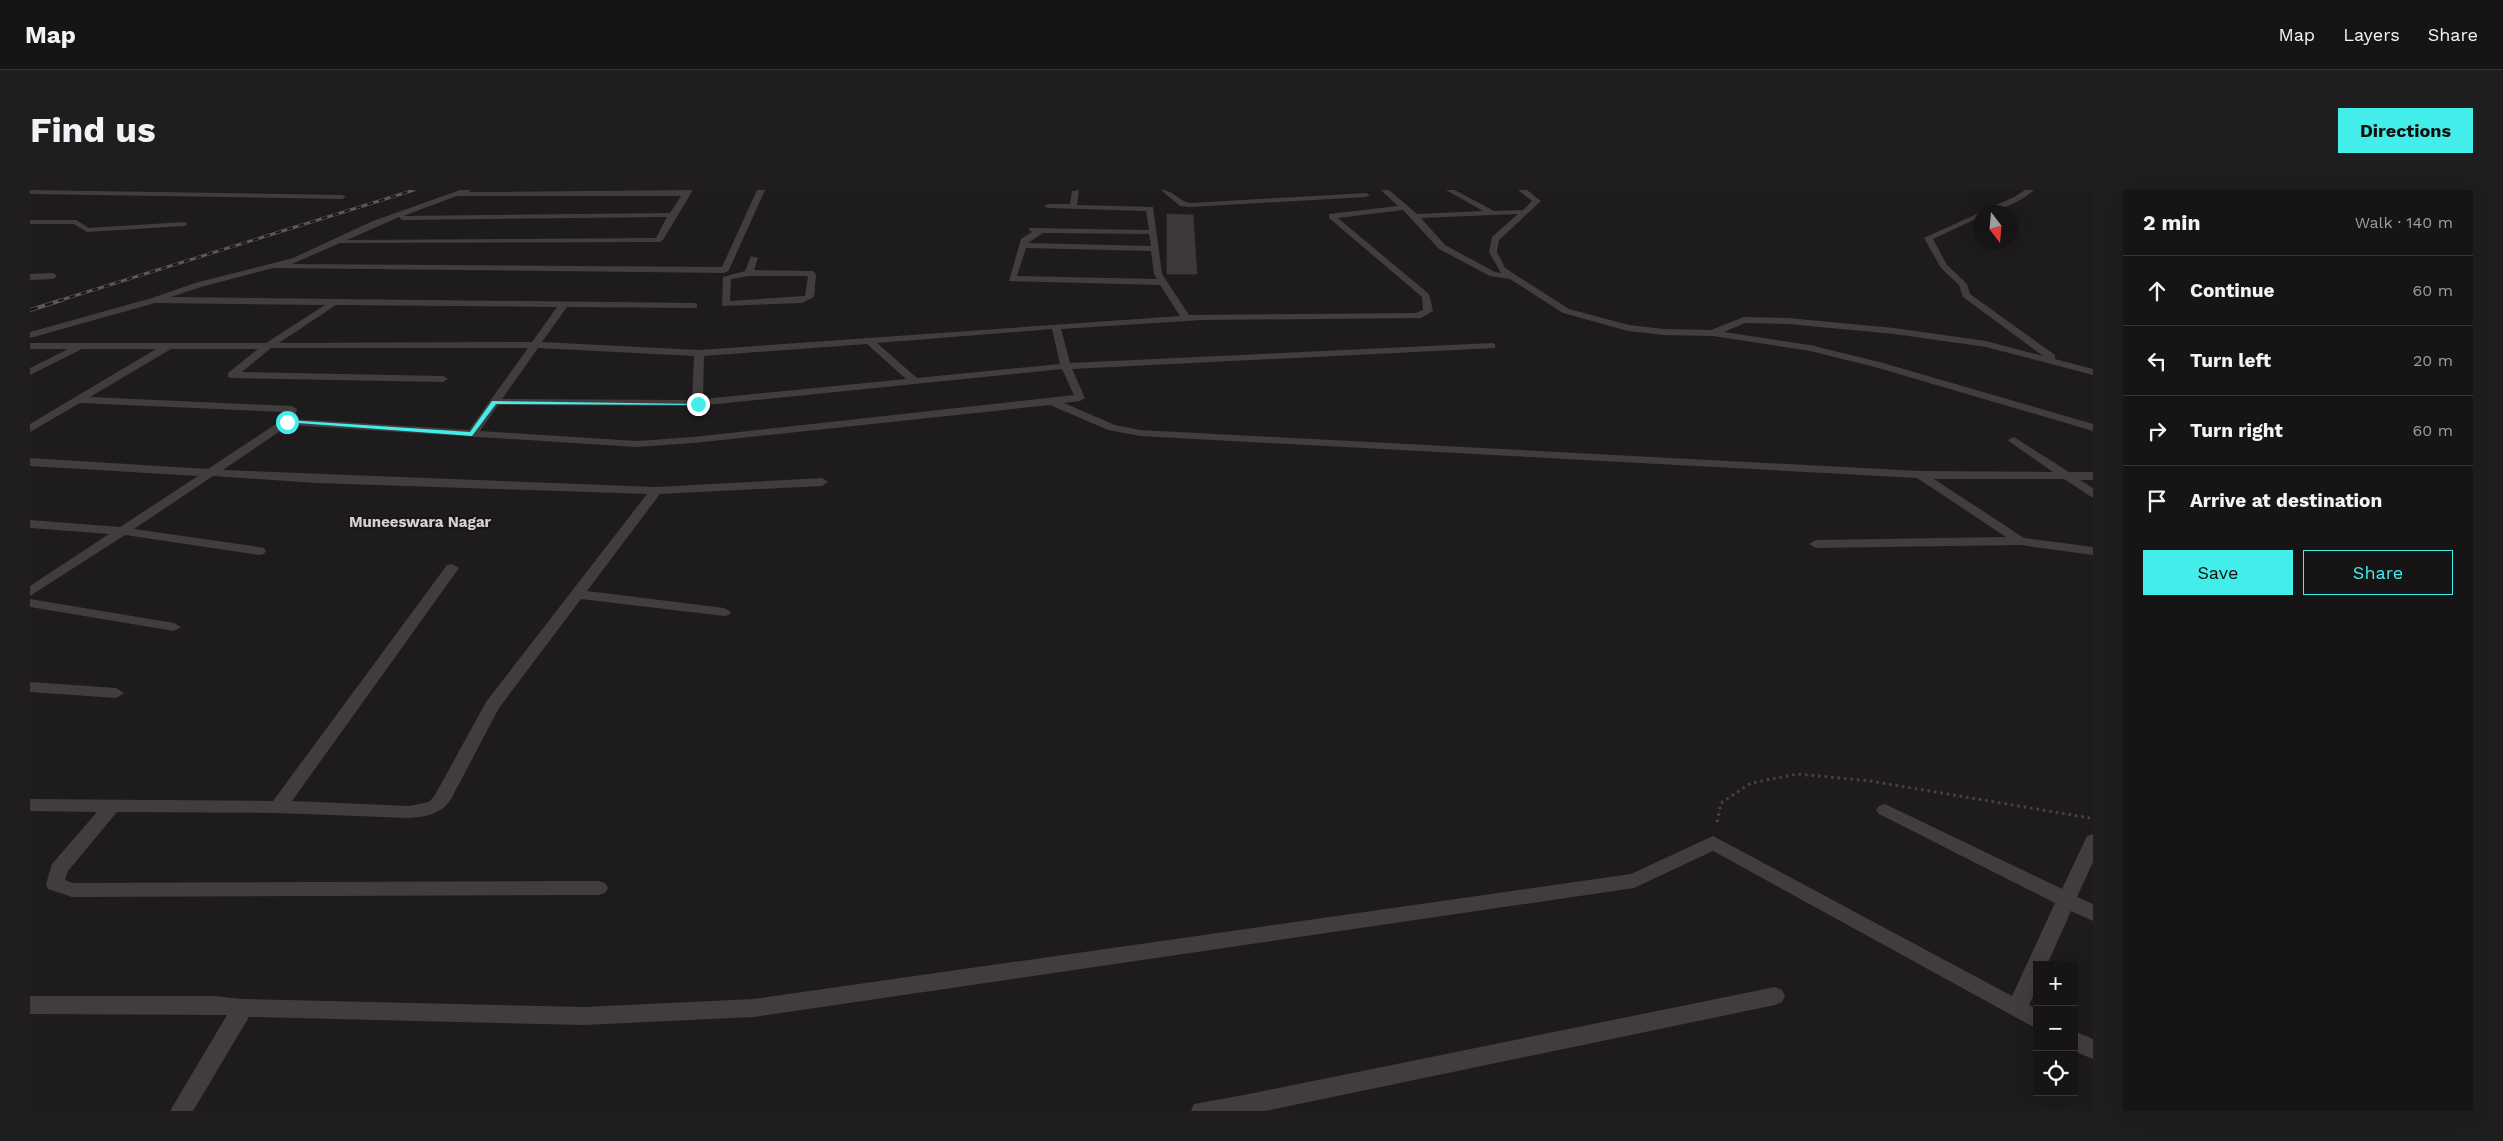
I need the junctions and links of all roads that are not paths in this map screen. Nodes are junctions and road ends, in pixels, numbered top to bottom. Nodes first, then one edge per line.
1 (467, 190) edge
2 (761, 190) edge
3 (1165, 190) edge
4 (1299, 190) edge
5 (1385, 190) edge
6 (1450, 190) edge
7 (1522, 190) edge
8 (2030, 190) edge
9 (1076, 191) edge
10 (30, 192) edge
11 (688, 192) edge
12 (456, 194) junction
13 (1366, 195) dead end
14 (342, 197) dead end
15 (1310, 198) junction
16 (1317, 204) dead end
17 (2002, 205) edge
18 (1048, 206) dead end
19 (1073, 207) junction
20 (1405, 207) junction
21 (1523, 212) junction
22 (1492, 213) junction
23 (672, 215) junction
24 (1415, 216) junction
25 (1973, 217) edge
26 (393, 218) junction
27 (30, 222) edge
28 (184, 224) dead end
29 (1024, 229) dead end
30 (1042, 230) junction
31 (1152, 232) junction
32 (339, 242) junction
33 (1024, 246) junction
34 (1154, 249) junction
35 (754, 258) dead end
36 (274, 266) junction
37 (725, 270) junction
38 (749, 271) junction
39 (53, 276) dead end
40 (30, 277) edge
41 (1513, 278) junction
42 (1165, 282) junction
43 (155, 300) junction
44 (332, 304) junction
45 (563, 306) junction
46 (694, 306) dead end
47 (1186, 318) junction
48 (1056, 326) junction
49 (1712, 333) junction
50 (30, 335) edge
51 (869, 341) junction
52 (270, 344) junction
53 (535, 345) junction
54 (30, 346) edge
55 (82, 346) junction
56 (168, 346) junction
57 (1492, 346) dead end
58 (699, 353) junction
59 (1066, 366) junction
60 (2069, 366) junction
61 (30, 372) edge
62 (2093, 372) edge
63 (442, 379) dead end
64 (915, 381) junction
65 (78, 400) junction
66 (1052, 401) junction
67 (494, 402) junction
68 (698, 404) junction
69 (287, 422) junction
70 (2093, 428) edge
71 (30, 429) edge
72 (472, 434) junction
73 (2014, 440) dead end
74 (30, 462) edge
75 (211, 473) junction
76 (1920, 475) junction
77 (2093, 476) edge
78 (2067, 477) junction
79 (822, 482) dead end
80 (656, 491) junction
81 (2093, 494) edge
82 (30, 524) edge
83 (123, 531) junction
84 (2020, 542) junction
85 (1816, 544) dead end
86 (259, 551) dead end
87 (2093, 551) edge
88 (452, 568) dead end
89 (30, 592) edge
90 (577, 594) junction
91 (30, 603) edge
92 (724, 612) dead end
93 (174, 627) dead end
94 (30, 687) edge
95 (116, 693) dead end
96 (30, 805) edge
97 (113, 805) junction
98 (278, 807) junction
99 (1885, 810) dead end
100 (2093, 841) edge
101 (598, 888) dead end
102 (2066, 900) junction
103 (2093, 913) edge
104 (2039, 961) edge
105 (2033, 974) edge
106 (1775, 996) dead end
107 (30, 1005) edge
108 (243, 1008) junction
109 (2017, 1009) junction
110 (2033, 1018) edge
111 (2078, 1042) edge
112 (2093, 1050) edge
113 (181, 1111) edge
114 (1202, 1111) edge

1 - 12 street
2 - 37 street
3 - 15 street
4 - 15 street
5 - 20 street
6 - 22 street
7 - 21 street
8 - 17 street
9 - 19 street
10 - 14 street
11 - 12 street
11 - 23 street
12 - 26 street
13 - 15 street
15 - 16 street
18 - 19 street
19 - 31 street
20 - 24 street
20 - 47 street
21 - 22 street
21 - 41 street
22 - 24 street
23 - 26 street
23 - 32 street
24 - 41 street
25 - 60 street
26 - 32 street
27 - 28 street
29 - 30 street
30 - 31 street
30 - 33 street
31 - 34 street
32 - 36 street
33 - 34 street
33 - 42 street
34 - 42 street
35 - 38 street
36 - 37 street
36 - 43 street
37 - 38 street
38 - 38 street
39 - 40 street
41 - 49 street
42 - 47 street
43 - 44 street
43 - 50 street
44 - 45 street
44 - 52 street
45 - 46 street
45 - 53 street
47 - 48 street
48 - 51 street
48 - 59 street
49 - 60 street
49 - 70 street
51 - 58 street
51 - 64 street
52 - 53 street
52 - 56 street
52 - 63 street
53 - 58 street
53 - 67 street
54 - 55 street
55 - 56 street
55 - 61 street
56 - 65 street
57 - 59 street
58 - 68 street
59 - 64 street
59 - 66 street
60 - 62 street
64 - 68 street
65 - 69 street
65 - 71 street
66 - 72 street
66 - 76 street
67 - 68 street
67 - 72 street
69 - 72 street
69 - 75 street
73 - 78 street
74 - 75 street
75 - 80 street
75 - 83 street
76 - 78 street
76 - 84 street
77 - 78 street
78 - 81 street
79 - 80 street
80 - 90 street
82 - 83 street
83 - 86 street
83 - 89 street
84 - 85 street
84 - 87 street
88 - 98 street
90 - 92 street
90 - 98 street
91 - 93 street
94 - 95 street
96 - 97 street
97 - 98 street
97 - 101 street
99 - 102 street
100 - 102 street
102 - 103 street
102 - 104 street
105 - 109 street
106 - 114 street
107 - 108 street
108 - 109 street
108 - 113 street
109 - 110 street
111 - 112 street

